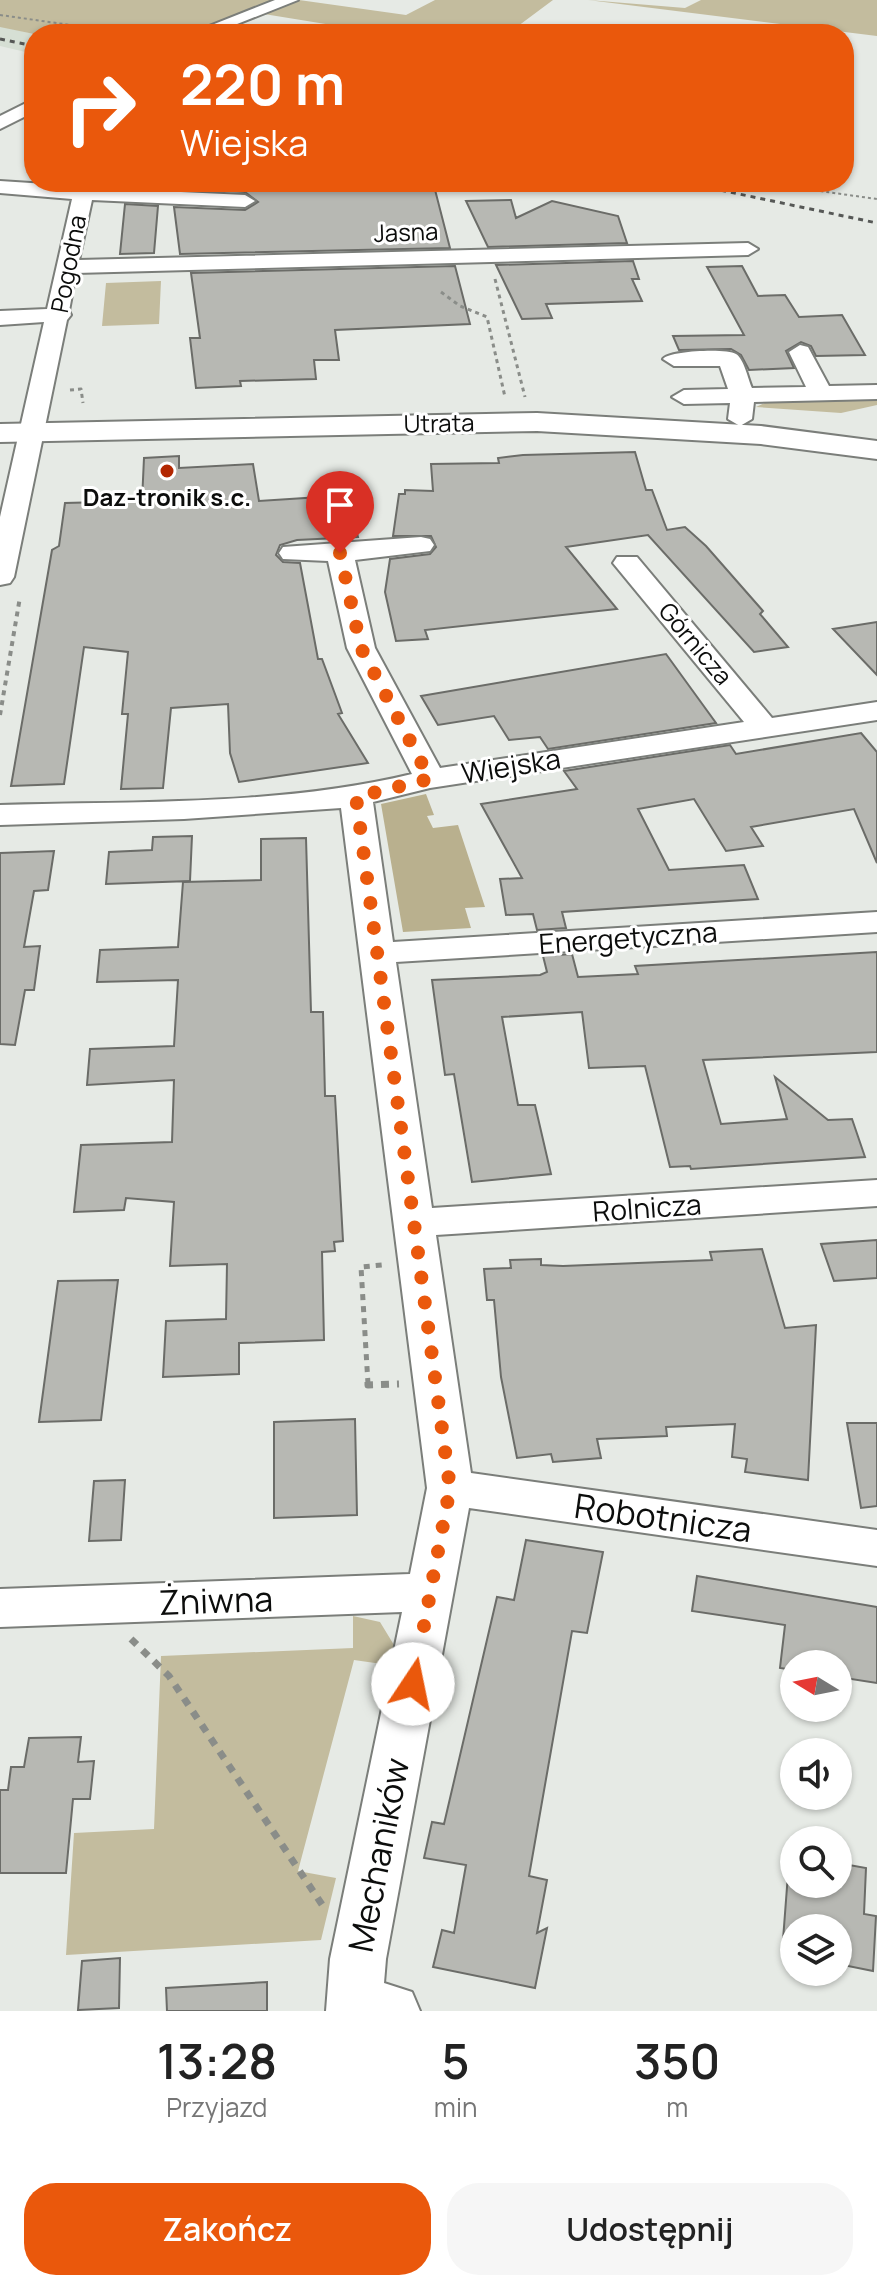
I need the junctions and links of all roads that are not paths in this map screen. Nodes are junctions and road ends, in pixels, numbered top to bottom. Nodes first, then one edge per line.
1 (290, 0) edge
2 (224, 24) edge
3 (0, 102) edge
4 (24, 103) edge
5 (24, 109) edge
6 (0, 124) edge
7 (0, 187) edge
8 (24, 189) edge
9 (59, 192) edge
10 (167, 192) edge
11 (83, 194) junction
12 (158, 197) junction
13 (245, 201) dead end
14 (748, 249) dead end
15 (67, 267) junction
16 (60, 315) junction
17 (0, 318) edge
18 (800, 352) dead end
19 (674, 359) dead end
20 (877, 392) edge
21 (821, 394) junction
22 (684, 397) dead end
23 (742, 408) junction
24 (0, 416) edge
25 (34, 423) junction
26 (877, 431) edge
27 (0, 433) edge
28 (877, 450) edge
29 (421, 545) dead end
30 (292, 553) dead end
31 (340, 553) junction
32 (627, 563) dead end
33 (0, 577) edge
34 (877, 711) edge
35 (763, 726) junction
36 (430, 779) junction
37 (356, 797) junction
38 (0, 815) edge
39 (877, 922) edge
40 (379, 953) junction
41 (877, 1193) edge
42 (416, 1223) junction
43 (450, 1488) junction
44 (877, 1548) edge
45 (431, 1592) junction
46 (0, 1608) edge
47 (365, 1997) edge

1 - 2 street
3 - 4 street
5 - 6 street
7 - 8 street, Pogodna
9 - 11 street, Pogodna
10 - 12 street
11 - 12 street
11 - 15 street, Pogodna
12 - 13 street
14 - 15 street, Jasna
15 - 16 street, Pogodna
16 - 17 street
16 - 25 street, Pogodna
18 - 21 street
19 - 23 street
20 - 21 street, Utrata
21 - 23 street, Utrata
22 - 23 street, Utrata
23 - 25 main road, Utrata
23 - 26 main road, Utrata
24 - 25 main road, Utrata
25 - 27 main road, Utrata
25 - 28 main road, Utrata
25 - 33 street, Pogodna
29 - 31 street
30 - 31 street
31 - 36 street
32 - 35 street, Górnicza
34 - 35 street, Wiejska
35 - 36 street, Wiejska
36 - 37 street, Wiejska
37 - 38 street, Wiejska
37 - 40 street, Mechaników
39 - 40 street, Energetyczna
40 - 42 street, Mechaników
41 - 42 street, Rolnicza
42 - 43 street, Mechaników
43 - 44 street, Robotnicza
43 - 45 street, Mechaników
45 - 46 street, Żniwna
45 - 47 street, Mechaników

